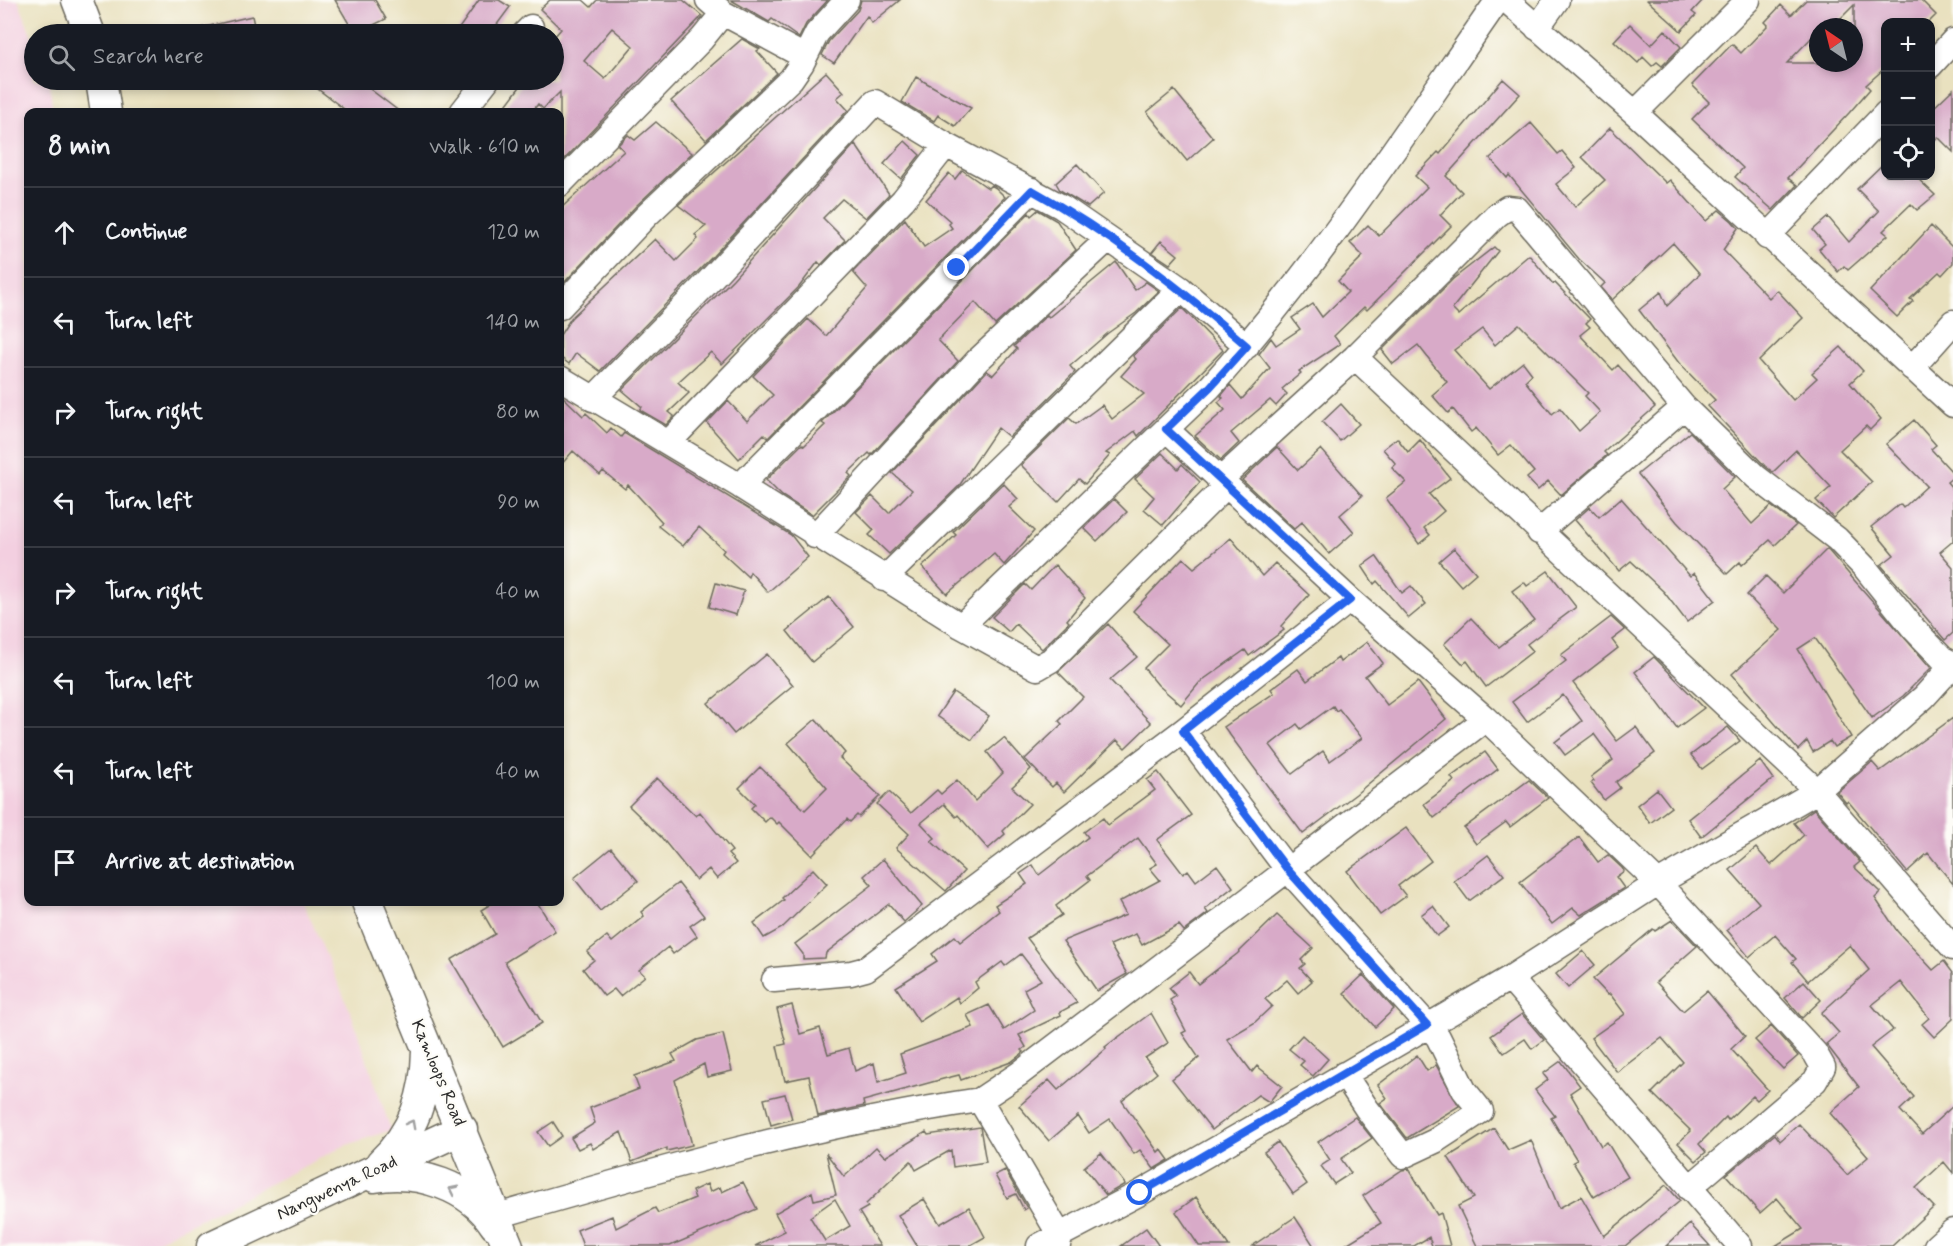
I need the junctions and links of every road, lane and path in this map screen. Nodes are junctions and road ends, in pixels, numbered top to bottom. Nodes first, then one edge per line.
1 (77, 0) edge
2 (847, 0) edge
3 (1498, 0) edge
4 (1506, 0) edge
5 (1557, 0) edge
6 (1748, 0) edge
7 (716, 6) edge
8 (86, 24) edge
9 (1537, 28) junction
10 (1953, 42) edge
11 (805, 57) junction
12 (1935, 61) edge
13 (103, 90) edge
14 (479, 90) edge
15 (105, 108) edge
16 (465, 108) edge
17 (1635, 113) junction
18 (1881, 118) edge
19 (946, 146) junction
20 (564, 180) edge
21 (1032, 190) junction
22 (1767, 237) junction
23 (1108, 239) junction
24 (1181, 289) junction
25 (564, 303) edge
26 (1953, 322) edge
27 (1247, 346) junction
28 (1355, 357) junction
29 (1912, 368) junction
30 (564, 381) edge
31 (593, 399) junction
32 (1953, 405) edge
33 (1684, 407) junction
34 (1166, 429) junction
35 (669, 442) junction
36 (1222, 484) junction
37 (740, 486) junction
38 (1539, 531) junction
39 (815, 536) junction
40 (884, 579) junction
41 (1350, 600) junction
42 (961, 626) junction
43 (1953, 665) edge
44 (1486, 719) junction
45 (1183, 731) junction
46 (1817, 791) junction
47 (1287, 869) junction
48 (1659, 883) junction
49 (369, 906) edge
50 (1953, 948) edge
51 (1510, 978) junction
52 (774, 980) dead end
53 (1427, 1025) junction
54 (428, 1047) junction
55 (1344, 1074) junction
56 (980, 1100) junction
57 (462, 1129) junction
58 (356, 1180) junction
59 (1689, 1188) junction
60 (497, 1216) junction
61 (1953, 1231) edge
62 (1052, 1242) edge
63 (212, 1246) edge
64 (507, 1246) edge
65 (1740, 1246) edge
66 (1936, 1246) edge

1 - 8 main road
2 - 11 street
3 - 27 street
4 - 9 street
5 - 9 street
6 - 17 street
7 - 11 street
7 - 20 street
9 - 17 street
10 - 12 street
11 - 25 street
13 - 15 main road
14 - 16 street
17 - 22 street
18 - 22 street
19 - 21 street
19 - 31 street
19 - 35 street
21 - 23 street
21 - 37 street
22 - 29 street
23 - 24 street
23 - 39 street
24 - 27 street
24 - 40 street
26 - 29 street
27 - 34 street
28 - 33 street
28 - 36 street
28 - 38 street
29 - 32 street
30 - 31 street
31 - 35 street
33 - 38 street
33 - 43 street
34 - 36 street
34 - 42 street
35 - 37 street
36 - 41 street
36 - 42 street
37 - 39 street
38 - 46 street
39 - 40 street
40 - 42 street
41 - 44 street
41 - 45 street
43 - 46 street
44 - 47 street
44 - 48 street
45 - 47 street
45 - 52 street
46 - 48 street
46 - 50 street
47 - 53 street
47 - 56 street
48 - 51 street
48 - 59 street
49 - 54 main road, Kamloops Road
51 - 53 street
51 - 59 street
53 - 55 street
53 - 55 street
54 - 57 main road, Kamloops Road
58 -> 54 main road
55 - 62 street
56 - 60 street
56 - 62 street
57 - 58 main road, Nangwenya Road
57 - 60 main road, Kamloops Road
58 - 63 main road, Nangwenya Road
64 -> 58 main road
59 - 65 street
60 - 64 main road, Kamloops Road
61 - 66 street

